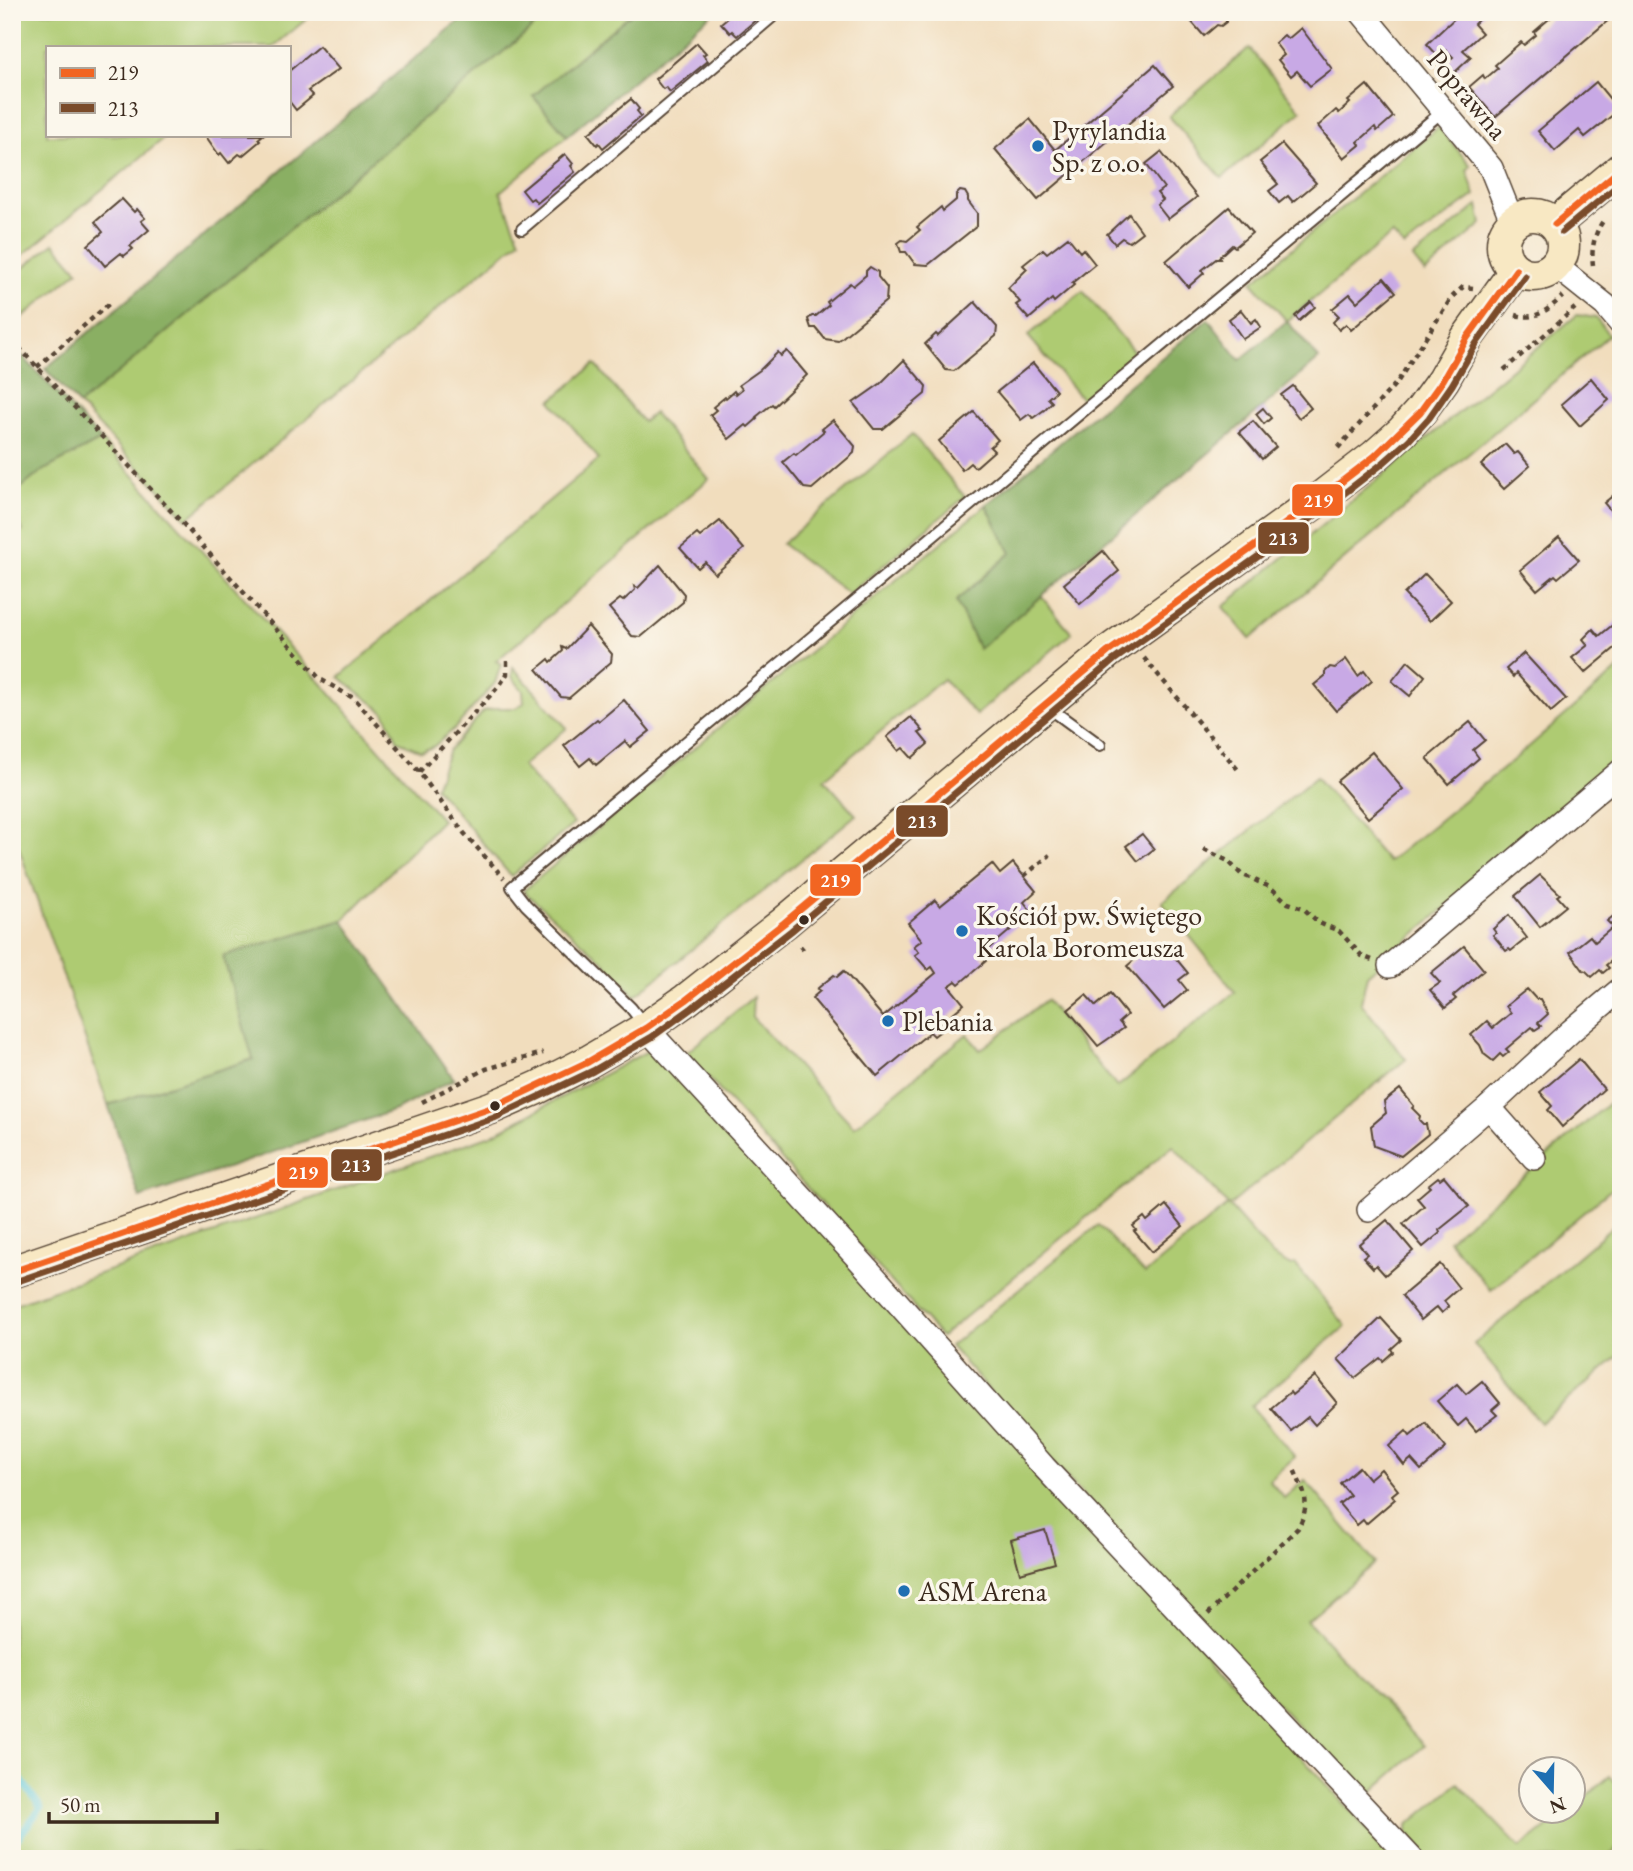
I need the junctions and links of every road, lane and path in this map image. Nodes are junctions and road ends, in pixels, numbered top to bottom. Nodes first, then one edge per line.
1 (778, 12) edge
2 (1361, 12) edge
3 (1443, 111) junction
4 (1621, 169) edge
5 (1605, 217) dead end
6 (1513, 223) junction
7 (1555, 224) junction
8 (522, 229) dead end
9 (1516, 270) junction
10 (1565, 281) junction
11 (1483, 294) junction
12 (111, 302) dead end
13 (1621, 324) edge
14 (12, 340) edge
15 (37, 367) junction
16 (1504, 370) dead end
17 (1337, 450) dead end
18 (1143, 657) dead end
19 (507, 661) dead end
20 (1045, 705) junction
21 (1100, 745) dead end
22 (1621, 771) edge
23 (419, 772) junction
24 (1240, 772) dead end
25 (1204, 849) dead end
26 (1050, 855) dead end
27 (1024, 876) dead end
28 (512, 887) junction
29 (800, 946) dead end
30 (806, 953) dead end
31 (1390, 966) joint
32 (1621, 989) edge
33 (646, 1028) junction
34 (1489, 1107) junction
35 (1534, 1158) dead end
36 (1369, 1210) dead end
37 (12, 1272) edge
38 (1293, 1467) dead end
39 (1195, 1627) junction
40 (1412, 1859) edge

1 - 8 lane
2 - 3 street, Poprawna
3 - 6 street, Poprawna
3 - 28 lane
4 - 7 street
5 - 10 path
6 - 7 street
6 - 9 street
7 - 10 street
9 - 10 street
9 - 11 street
10 - 11 path
10 - 13 street
10 - 16 path
11 - 17 path
11 - 20 street
12 - 15 path
14 - 15 path
15 - 23 path
18 - 24 path
19 - 23 path
20 - 21 lane
20 - 33 street
22 - 31 street
23 - 28 path
25 - 31 path
26 - 27 path
28 - 33 lane
29 - 30 path
32 - 34 street
33 - 37 street
33 - 39 street
34 - 35 street
34 - 36 street
38 - 39 path
39 - 40 street

